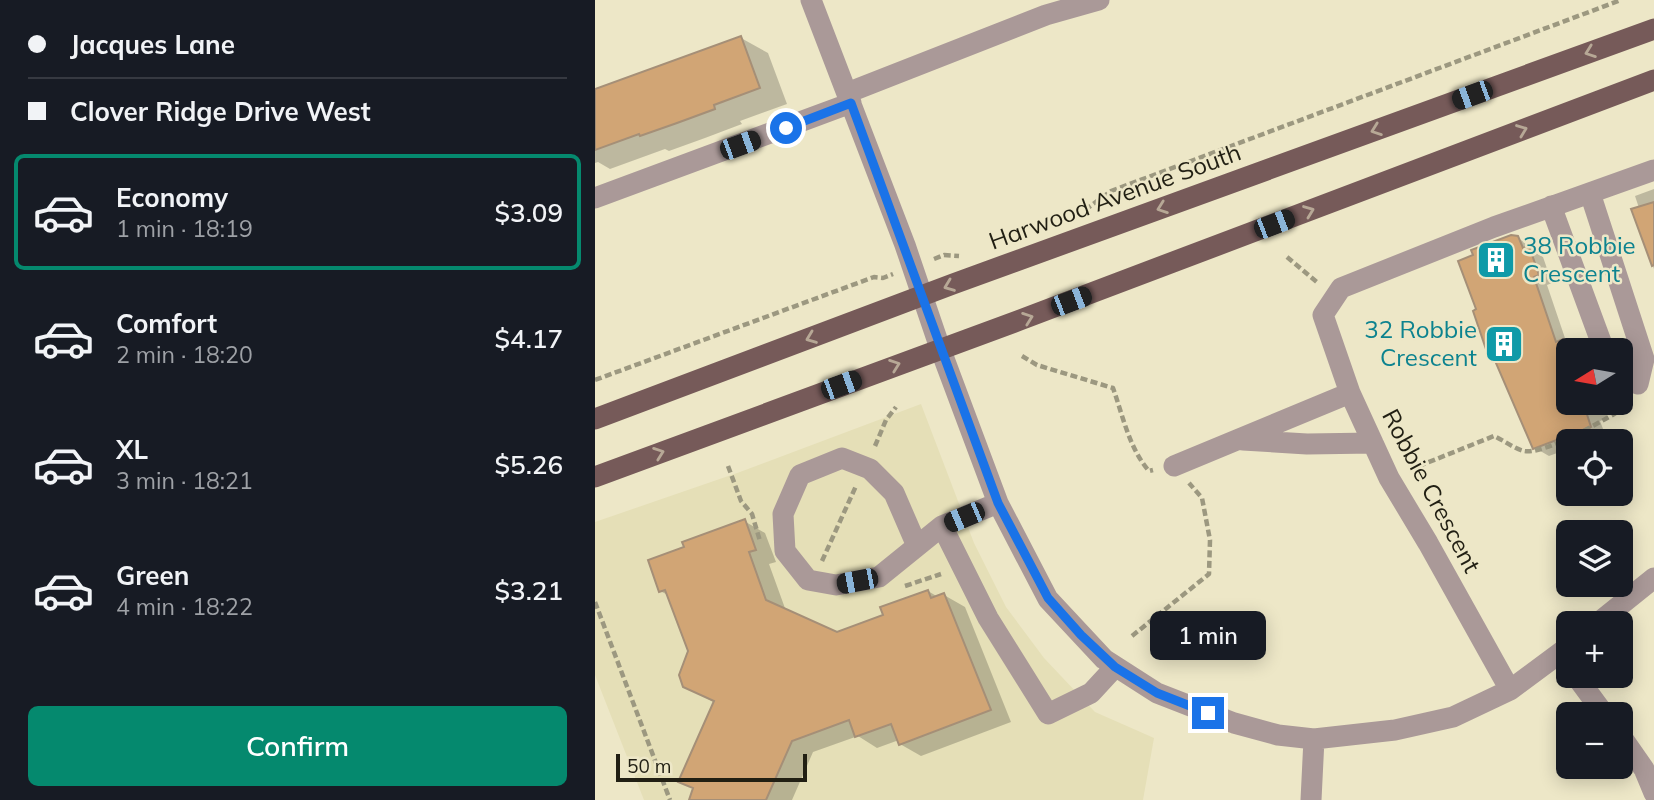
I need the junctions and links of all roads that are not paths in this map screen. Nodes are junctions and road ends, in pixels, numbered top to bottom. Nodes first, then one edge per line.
1 (811, 0) edge
2 (1099, 0) edge
3 (1654, 29) edge
4 (1654, 80) edge
5 (849, 98) junction
6 (1654, 170) edge
7 (1590, 193) junction
8 (595, 198) edge
9 (1551, 206) junction
10 (921, 296) junction
11 (1600, 338) edge
12 (940, 348) junction
13 (1633, 375) edge
14 (1350, 393) junction
15 (595, 419) edge
16 (1241, 440) junction
17 (1373, 443) junction
18 (1174, 466) road end
19 (595, 477) edge
20 (998, 503) junction
21 (942, 526) junction
22 (917, 546) junction
23 (1654, 578) edge
24 (1613, 611) edge
25 (1556, 661) edge
26 (1115, 667) junction
27 (1510, 690) junction
28 (1314, 739) junction
29 (1633, 753) edge
30 (1654, 793) edge
31 (1311, 800) edge

1 - 5 street
2 - 5 street
3 -> 10 main road, Harwood Avenue South
12 -> 4 main road
5 - 8 street
5 - 10 street
6 - 7 street
7 - 9 street
7 - 13 street
9 - 11 street
9 - 14 street, Robbie Crescent
10 - 12 street
10 -> 15 main road, Harwood Avenue South
19 -> 12 main road
12 - 20 street
14 - 16 street
14 - 17 street, Robbie Crescent
16 - 17 street
16 - 18 street
17 - 27 street, Robbie Crescent
20 - 21 street
20 - 26 street
21 - 22 street
21 - 26 street
22 - 22 street
23 - 24 street
25 - 27 street
26 - 28 street
27 - 28 street
28 - 31 street
29 - 30 street

